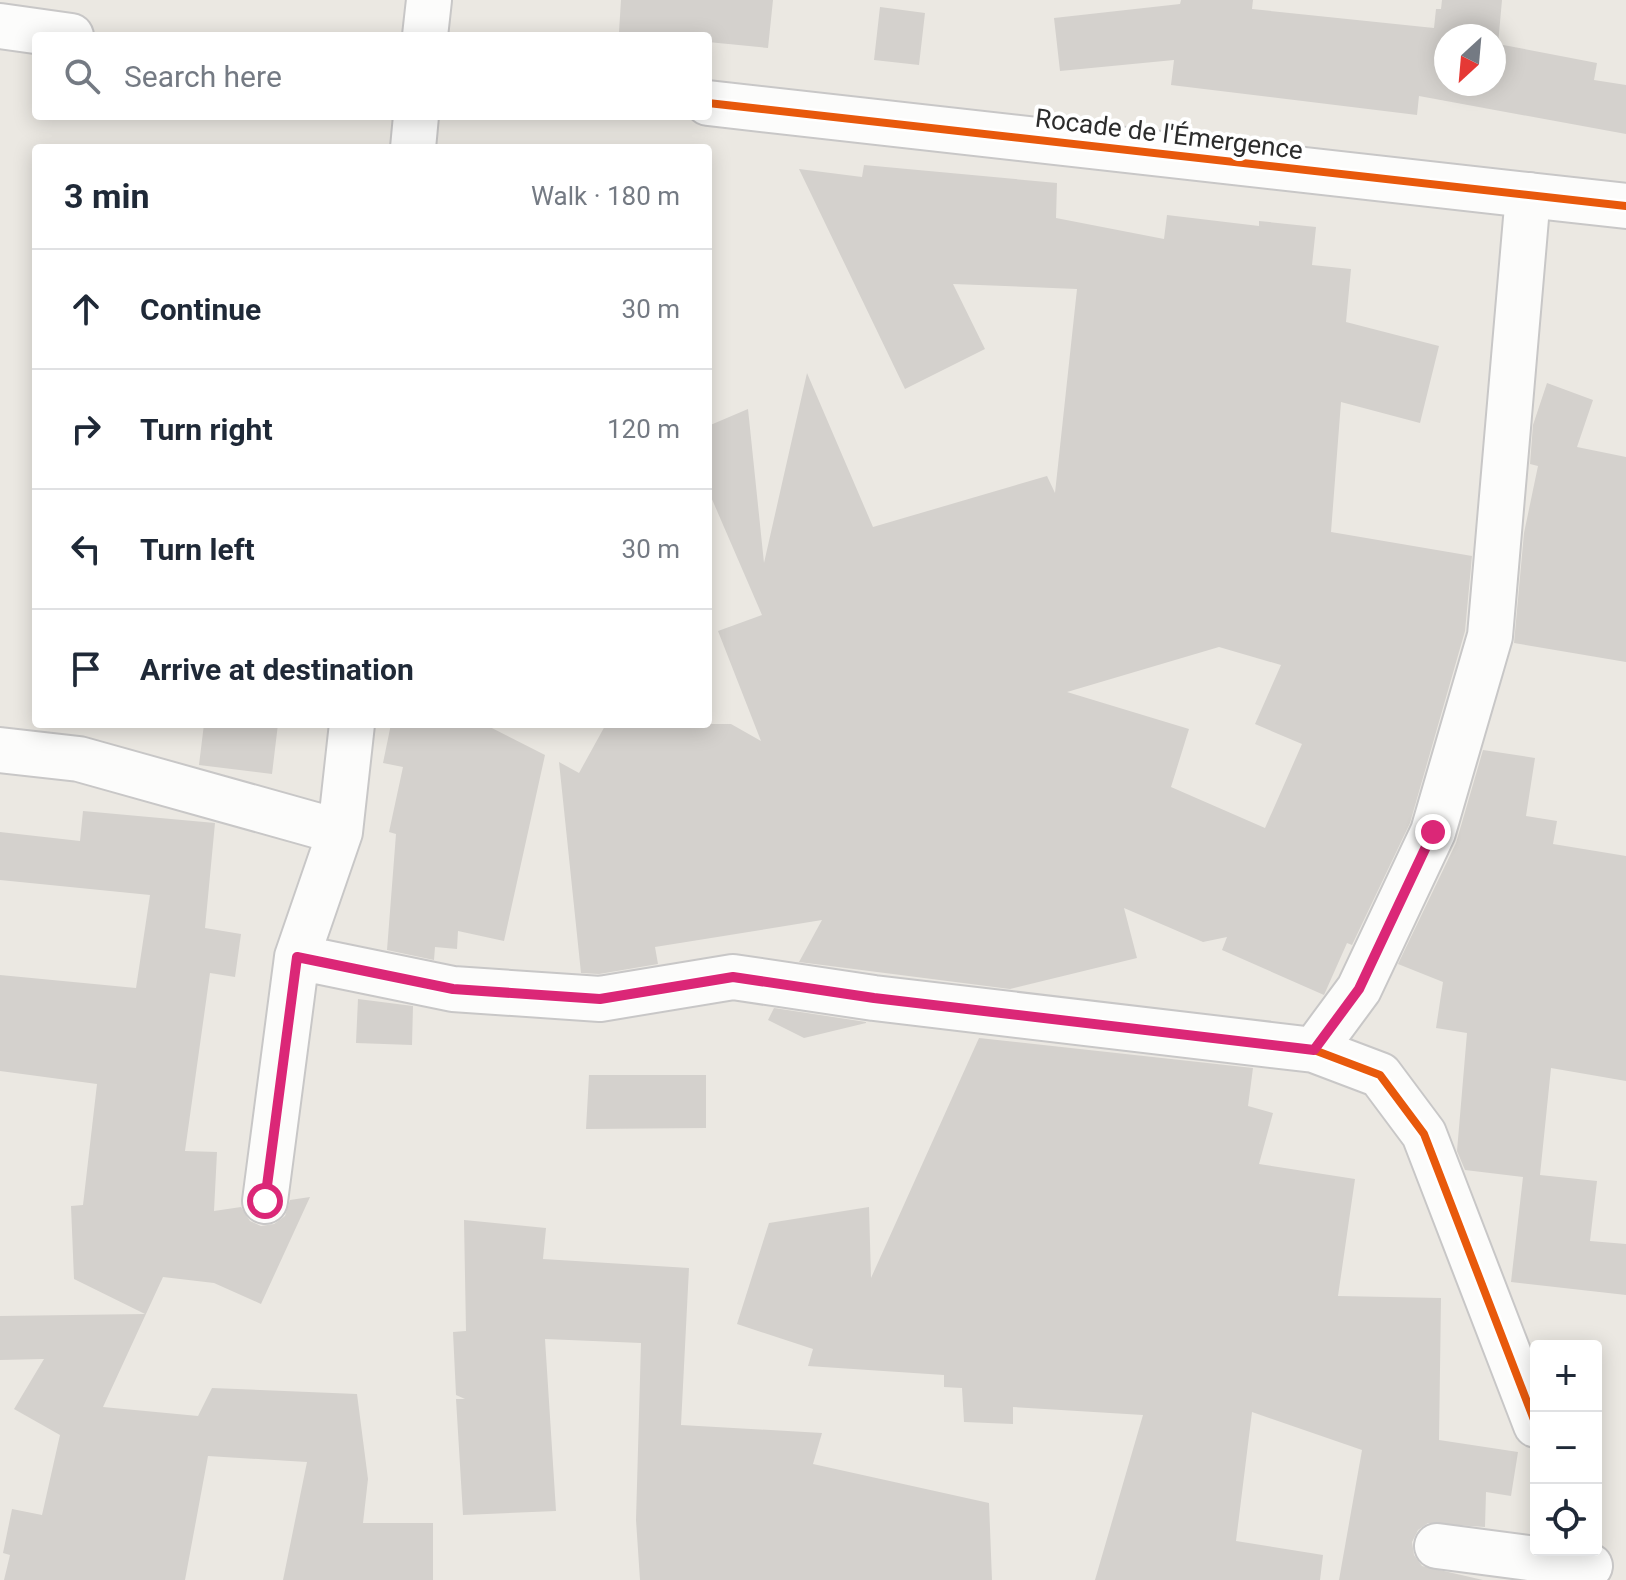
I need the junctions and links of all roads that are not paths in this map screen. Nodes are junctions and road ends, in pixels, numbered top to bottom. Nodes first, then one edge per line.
1 (429, 0) edge
2 (0, 26) edge
3 (43, 32) edge
4 (425, 32) edge
5 (712, 103) edge
6 (416, 120) edge
7 (413, 144) edge
8 (1528, 195) junction
9 (1626, 206) edge
10 (352, 728) edge
11 (0, 750) edge
12 (340, 832) junction
13 (297, 957) junction
14 (1314, 1050) junction
15 (265, 1201) dead end
16 (1531, 1412) edge
17 (1437, 1546) dead end
18 (1590, 1565) edge

1 - 4 street
2 - 3 street
5 - 8 street, Rocade de l'Émergence
6 - 7 street
8 - 9 street, Rocade de l'Émergence
8 - 14 street
10 - 12 street
11 - 12 street
12 - 13 street
13 - 14 street
13 - 15 street
14 - 16 street
17 - 18 street

